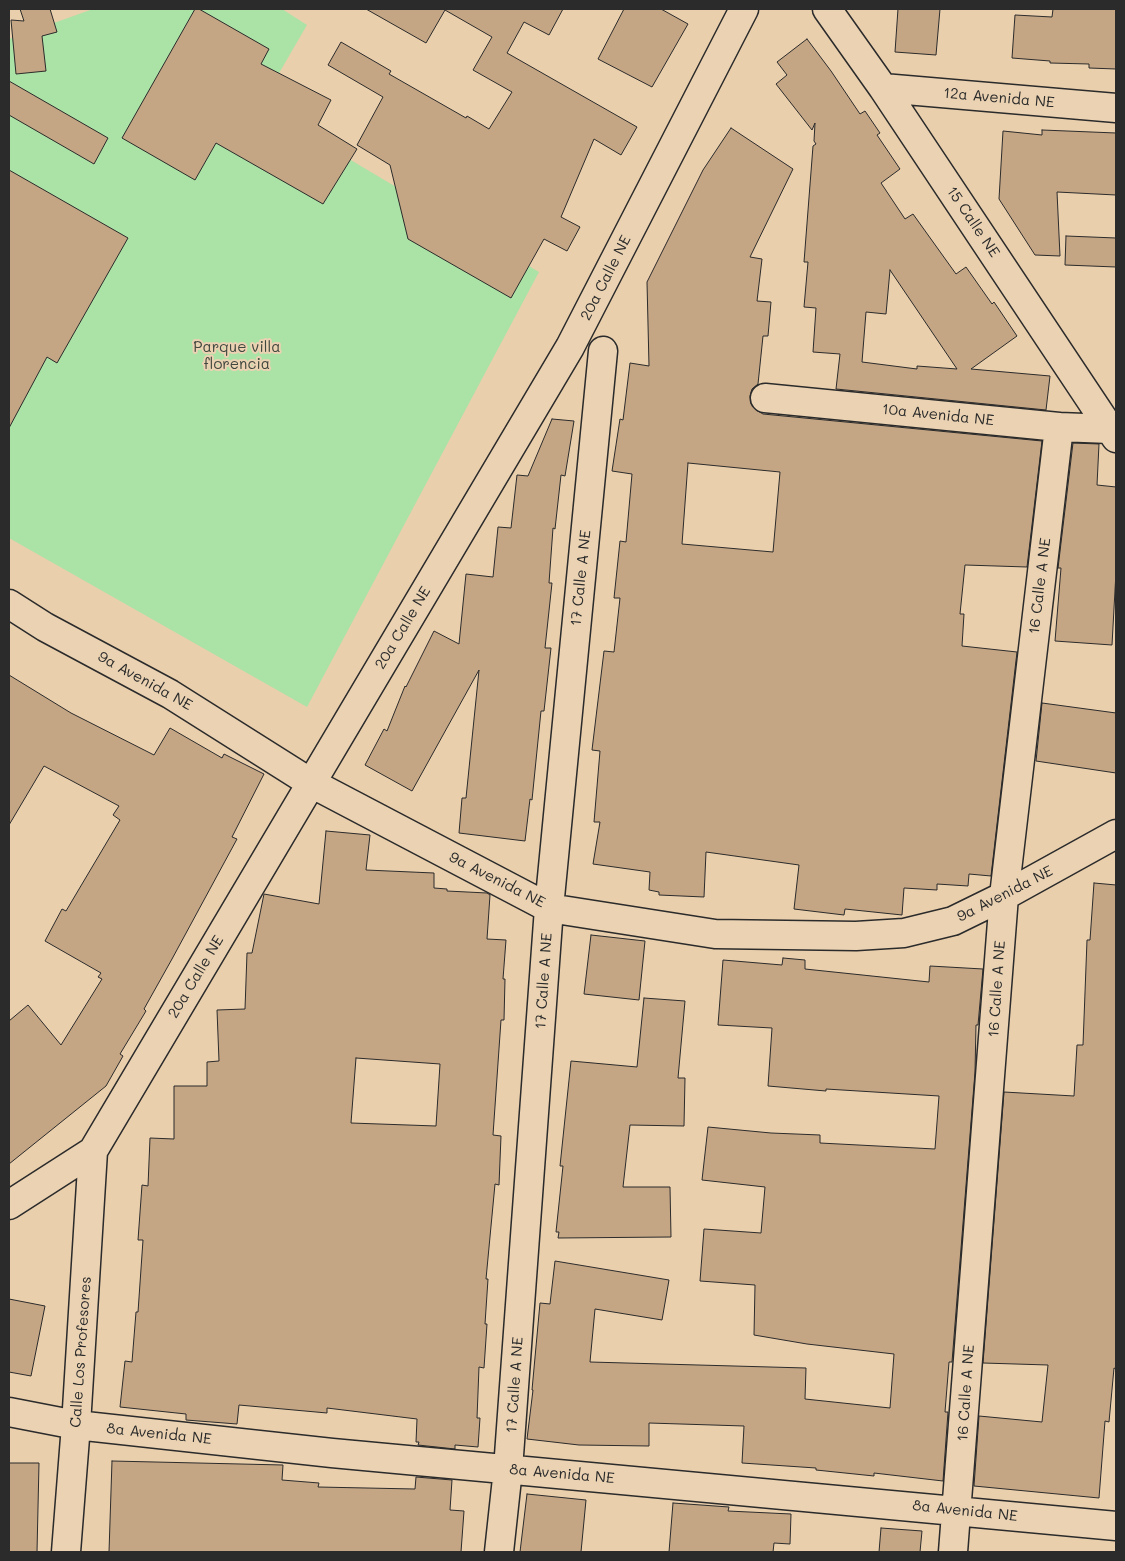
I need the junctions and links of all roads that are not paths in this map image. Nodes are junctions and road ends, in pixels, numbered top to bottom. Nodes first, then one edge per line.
1 (744, 9) edge
2 (826, 9) edge
3 (883, 88) junction
4 (1116, 108) edge
5 (603, 351) dead end
6 (765, 398) dead end
7 (1059, 427) junction
8 (1113, 433) edge
9 (9, 604) edge
10 (312, 783) junction
11 (1116, 834) edge
12 (1004, 896) junction
13 (549, 908) junction
14 (93, 1151) junction
15 (9, 1205) edge
16 (9, 1412) edge
17 (76, 1425) junction
18 (508, 1468) junction
19 (957, 1510) junction
20 (1116, 1526) edge
21 (66, 1552) edge
22 (499, 1552) edge
23 (953, 1552) edge

1 - 10 street, 20a Calle NE
2 - 3 street, 15 Calle NE
3 - 4 street, 12a Avenida NE
3 - 8 street, 15 Calle NE
5 - 13 street, 17 Calle A NE
6 - 7 street, 10a Avenida NE
7 - 8 street, 10a Avenida NE
7 - 12 street, 16 Calle A NE
9 - 10 street, 9a Avenida NE
10 - 13 street, 9a Avenida NE
10 - 14 street, 20a Calle NE
11 - 12 street, 9a Avenida NE
12 - 13 street, 9a Avenida NE
12 - 19 street, 16 Calle A NE
13 - 18 street, 17 Calle A NE
14 - 15 street, 20a Calle NE
14 - 17 street, Calle Los Profesores
16 - 17 street, 8a Avenida NE
17 - 18 street, 8a Avenida NE
17 - 21 street, Calle Los Profesores
18 - 19 street, 8a Avenida NE
18 - 22 street, 17 Calle A NE
19 - 20 street, 8a Avenida NE
19 - 23 street, 16 Calle A NE

